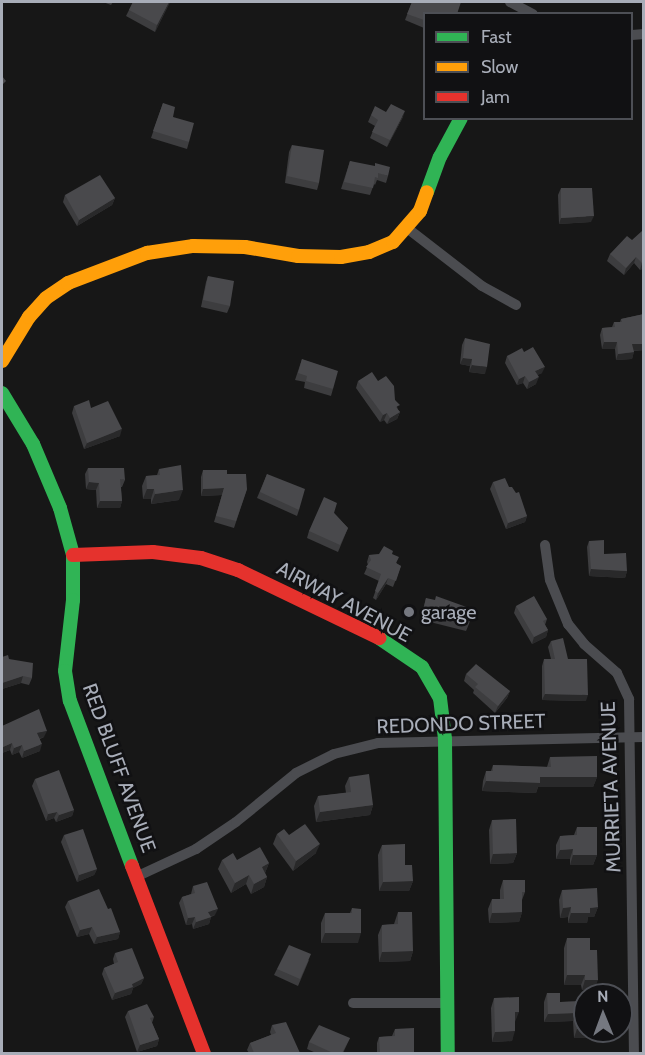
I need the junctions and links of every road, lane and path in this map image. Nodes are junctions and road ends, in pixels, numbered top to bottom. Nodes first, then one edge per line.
1 (510, 2) edge
2 (526, 9) edge
3 (460, 120) edge
4 (407, 228) junction
5 (516, 305) dead end
6 (2, 361) edge
7 (2, 393) edge
8 (545, 545) dead end
9 (74, 555) junction
10 (631, 737) junction
11 (644, 737) edge
12 (445, 739) junction
13 (138, 876) junction
14 (353, 1003) dead end
15 (447, 1003) junction
16 (204, 1053) edge
17 (448, 1053) edge
18 (634, 1053) edge

1 - 2 street
3 - 4 street
4 - 5 street
4 - 6 street
7 - 9 street, RED BLUFF AVENUE
8 - 10 street, MURRIETA AVENUE
9 - 12 street, AIRWAY AVENUE
9 - 13 street, RED BLUFF AVENUE
10 - 11 street, REDONDO STREET
10 - 12 street, REDONDO STREET
10 - 18 street, MURRIETA AVENUE
12 - 13 street, REDONDO STREET
12 - 15 street, AIRWAY AVENUE
13 - 16 street, RED BLUFF AVENUE
14 - 15 street
15 - 17 street, AIRWAY AVENUE

